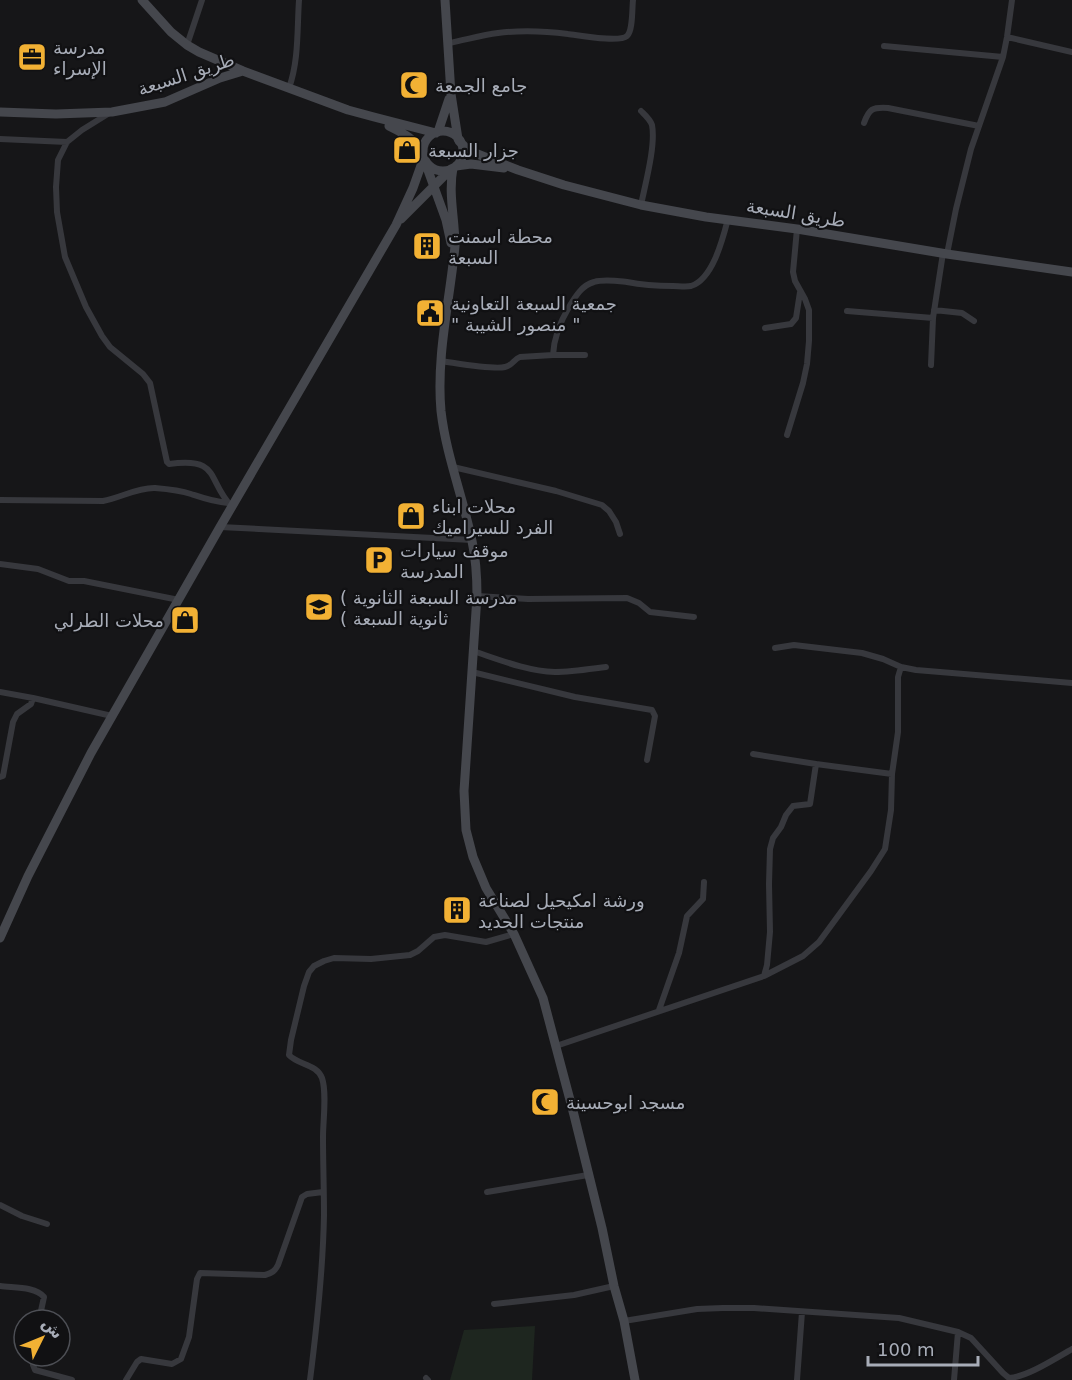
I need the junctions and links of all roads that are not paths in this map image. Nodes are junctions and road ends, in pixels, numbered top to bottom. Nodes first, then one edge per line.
1 (142, 0) edge
2 (202, 0) edge
3 (299, 0) edge
4 (445, 0) edge
5 (633, 0) edge
6 (1012, 0) edge
7 (1007, 37) junction
8 (448, 43) junction
9 (187, 45) junction
10 (884, 46) dead end
11 (1072, 52) edge
12 (1003, 57) junction
13 (243, 71) junction
14 (289, 88) junction
15 (451, 94) junction
16 (641, 111) dead end
17 (0, 112) edge
18 (111, 112) junction
19 (374, 117) junction
20 (864, 123) dead end
21 (979, 126) junction
22 (437, 132) junction
23 (0, 139) edge
24 (459, 140) junction
25 (67, 142) junction
26 (424, 156) junction
27 (453, 168) junction
28 (518, 170) junction
29 (434, 187) junction
30 (641, 205) junction
31 (728, 219) junction
32 (396, 225) junction
33 (797, 229) junction
34 (945, 254) junction
35 (454, 256) junction
36 (1072, 272) edge
37 (801, 291) junction
38 (846, 311) dead end
39 (933, 314) junction
40 (974, 321) dead end
41 (765, 328) dead end
42 (553, 355) junction
43 (585, 355) dead end
44 (441, 361) junction
45 (931, 365) dead end
46 (787, 435) dead end
47 (453, 467) junction
48 (0, 500) edge
49 (230, 505) junction
50 (220, 527) junction
51 (620, 534) dead end
52 (472, 540) junction
53 (0, 564) edge
54 (477, 596) junction
55 (179, 600) junction
56 (694, 617) dead end
57 (775, 648) dead end
58 (473, 651) junction
59 (606, 667) dead end
60 (901, 667) junction
61 (472, 672) junction
62 (1072, 683) edge
63 (0, 692) edge
64 (33, 698) junction
65 (112, 716) junction
66 (753, 754) dead end
67 (647, 760) dead end
68 (816, 764) junction
69 (892, 774) junction
70 (0, 777) edge
71 (704, 882) dead end
72 (514, 934) junction
73 (0, 938) edge
74 (764, 976) junction
75 (659, 1010) junction
76 (556, 1046) junction
77 (588, 1175) junction
78 (323, 1192) junction
79 (487, 1192) dead end
80 (0, 1205) edge
81 (47, 1224) dead end
82 (614, 1286) junction
83 (0, 1287) edge
84 (494, 1304) dead end
85 (42, 1308) edge
86 (802, 1312) junction
87 (624, 1321) junction
88 (958, 1332) junction
89 (1072, 1349) edge
90 (34, 1368) edge
91 (72, 1380) edge
92 (126, 1380) edge
93 (310, 1380) edge
94 (635, 1380) edge
95 (797, 1380) edge
96 (954, 1380) edge

1 - 9 street
2 - 9 street
3 - 14 street
4 - 8 street
5 - 8 street
6 - 7 street
7 - 11 street
7 - 12 street
8 - 15 street
9 - 13 street
10 - 12 street
12 - 21 street
13 - 14 street, طريق السبعة
13 - 18 street, طريق السبعة
14 - 19 street, طريق السبعة
15 - 22 street
15 - 24 street
16 - 30 street
17 - 18 street, طريق السبعة
18 - 25 street
19 - 22 street, طريق السبعة
19 - 26 street, طريق السبعة
20 - 21 street
21 - 34 street
22 - 24 street
22 - 26 street
23 - 25 street
24 - 27 street
24 - 28 street
25 - 49 street
26 - 27 street
26 - 29 street
26 - 32 street
27 - 28 street
27 - 29 street
27 - 35 street
28 - 30 street, طريق السبعة
29 - 32 street
29 - 35 street
30 - 31 street, طريق السبعة
31 - 33 street, طريق السبعة
31 - 42 street
32 - 49 street
33 - 34 street, طريق السبعة
33 - 37 street
34 - 36 street, طريق السبعة
34 - 39 street
35 - 44 street
37 - 41 street
37 - 46 street
38 - 39 street
39 - 40 street
39 - 45 street
42 - 43 street
42 - 44 street
44 - 47 street
47 - 51 street
47 - 52 street
48 - 49 street
49 - 50 street
50 - 52 street
50 - 55 street
52 - 54 street
53 - 55 street
54 - 56 street
54 - 58 street
55 - 65 street
57 - 60 street
58 - 59 street
58 - 61 street
60 - 62 street
60 - 69 street
61 - 67 street
61 - 72 street
63 - 64 street
64 - 65 street
64 - 70 street
65 - 73 street
66 - 68 street
68 - 69 street
68 - 74 street
69 - 74 street
71 - 75 street
72 - 76 street
72 - 78 street
74 - 75 street
75 - 76 street
76 - 77 street
77 - 79 street
77 - 82 street
78 - 92 street
78 - 93 street
80 - 81 street
82 - 84 street
82 - 87 street
83 - 85 street
86 - 87 street
86 - 88 street
86 - 95 street
87 - 94 street
88 - 89 street
88 - 96 street
90 - 91 street

